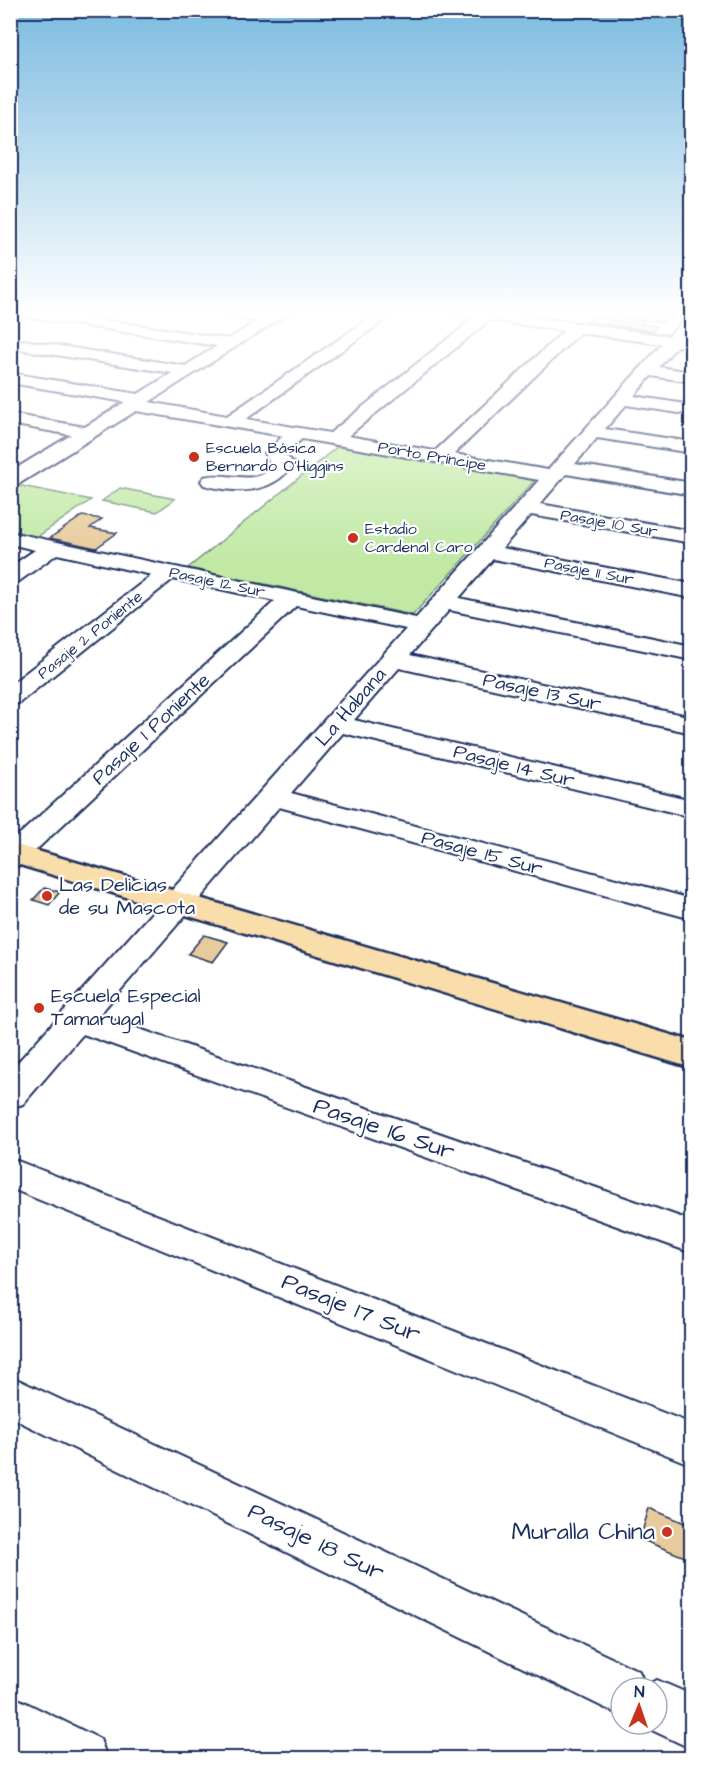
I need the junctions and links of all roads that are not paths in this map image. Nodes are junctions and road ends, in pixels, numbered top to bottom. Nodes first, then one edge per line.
1 (93, 394) edge
2 (152, 394) edge
3 (271, 394) edge
4 (390, 394) edge
5 (507, 394) edge
6 (626, 394) edge
7 (621, 399) junction
8 (138, 402) junction
9 (692, 410) edge
10 (10, 418) edge
11 (231, 421) junction
12 (592, 432) junction
13 (89, 433) junction
14 (297, 433) junction
15 (334, 439) junction
16 (692, 448) edge
17 (440, 457) junction
18 (10, 465) edge
19 (31, 469) junction
20 (557, 472) junction
21 (10, 481) edge
22 (211, 481) dead end
23 (692, 489) edge
24 (526, 508) junction
25 (692, 537) edge
26 (10, 538) edge
27 (53, 548) junction
28 (487, 552) junction
29 (169, 572) junction
30 (10, 577) edge
31 (692, 591) edge
32 (291, 598) junction
33 (443, 602) junction
34 (423, 626) junction
35 (692, 653) edge
36 (393, 659) junction
37 (10, 698) edge
38 (337, 724) junction
39 (692, 725) edge
40 (272, 797) junction
41 (692, 809) edge
42 (12, 855) edge
43 (181, 902) junction
44 (692, 909) edge
45 (76, 1020) junction
46 (692, 1054) edge
47 (10, 1095) edge
48 (10, 1172) edge
49 (692, 1237) edge
50 (10, 1395) edge
51 (692, 1445) edge
52 (609, 1683) edge
53 (669, 1712) edge
54 (10, 1721) edge
55 (692, 1723) edge
56 (81, 1758) edge

1 - 8 street, Porto Príncipe
2 - 8 street
3 - 11 street
4 - 15 street
5 - 17 street
6 - 7 street, La Habana
7 - 9 street
7 - 12 street, La Habana
8 - 11 street, Porto Príncipe
8 - 13 street
10 - 13 street
11 - 14 street, Porto Príncipe
12 - 16 street
12 - 20 street, La Habana
13 - 19 street
14 - 15 street, Porto Príncipe
14 - 22 street
15 - 17 street, Porto Príncipe
17 - 20 street, Porto Príncipe
18 - 19 street
19 - 21 street
20 - 23 street, Porto Príncipe
20 - 24 street, La Habana
24 - 25 street, Pasaje 10 Sur
24 - 28 street, La Habana
26 - 27 street, Pasaje 12 Sur
27 - 29 street, Pasaje 12 Sur
27 - 30 street
28 - 31 street, Pasaje 11 Sur
28 - 33 street, La Habana
29 - 32 street, Pasaje 12 Sur
29 - 37 street, Pasaje 2 Poniente
32 - 34 street, Pasaje 12 Sur
32 - 42 street, Pasaje 1 Poniente
33 - 34 street, La Habana
33 - 35 street
34 - 36 street, La Habana
36 - 38 street, La Habana
36 - 39 street, Pasaje 13 Sur
38 - 40 street, La Habana
38 - 41 street, Pasaje 14 Sur
40 - 43 street, La Habana
40 - 44 street, Pasaje 15 Sur
42 - 43 main road
43 - 45 street, La Habana
43 - 46 main road
45 - 47 street, La Habana
45 - 49 street, Pasaje 16 Sur
48 - 51 street, Pasaje 17 Sur
50 - 52 street, Pasaje 18 Sur
53 - 55 street
54 - 56 street

